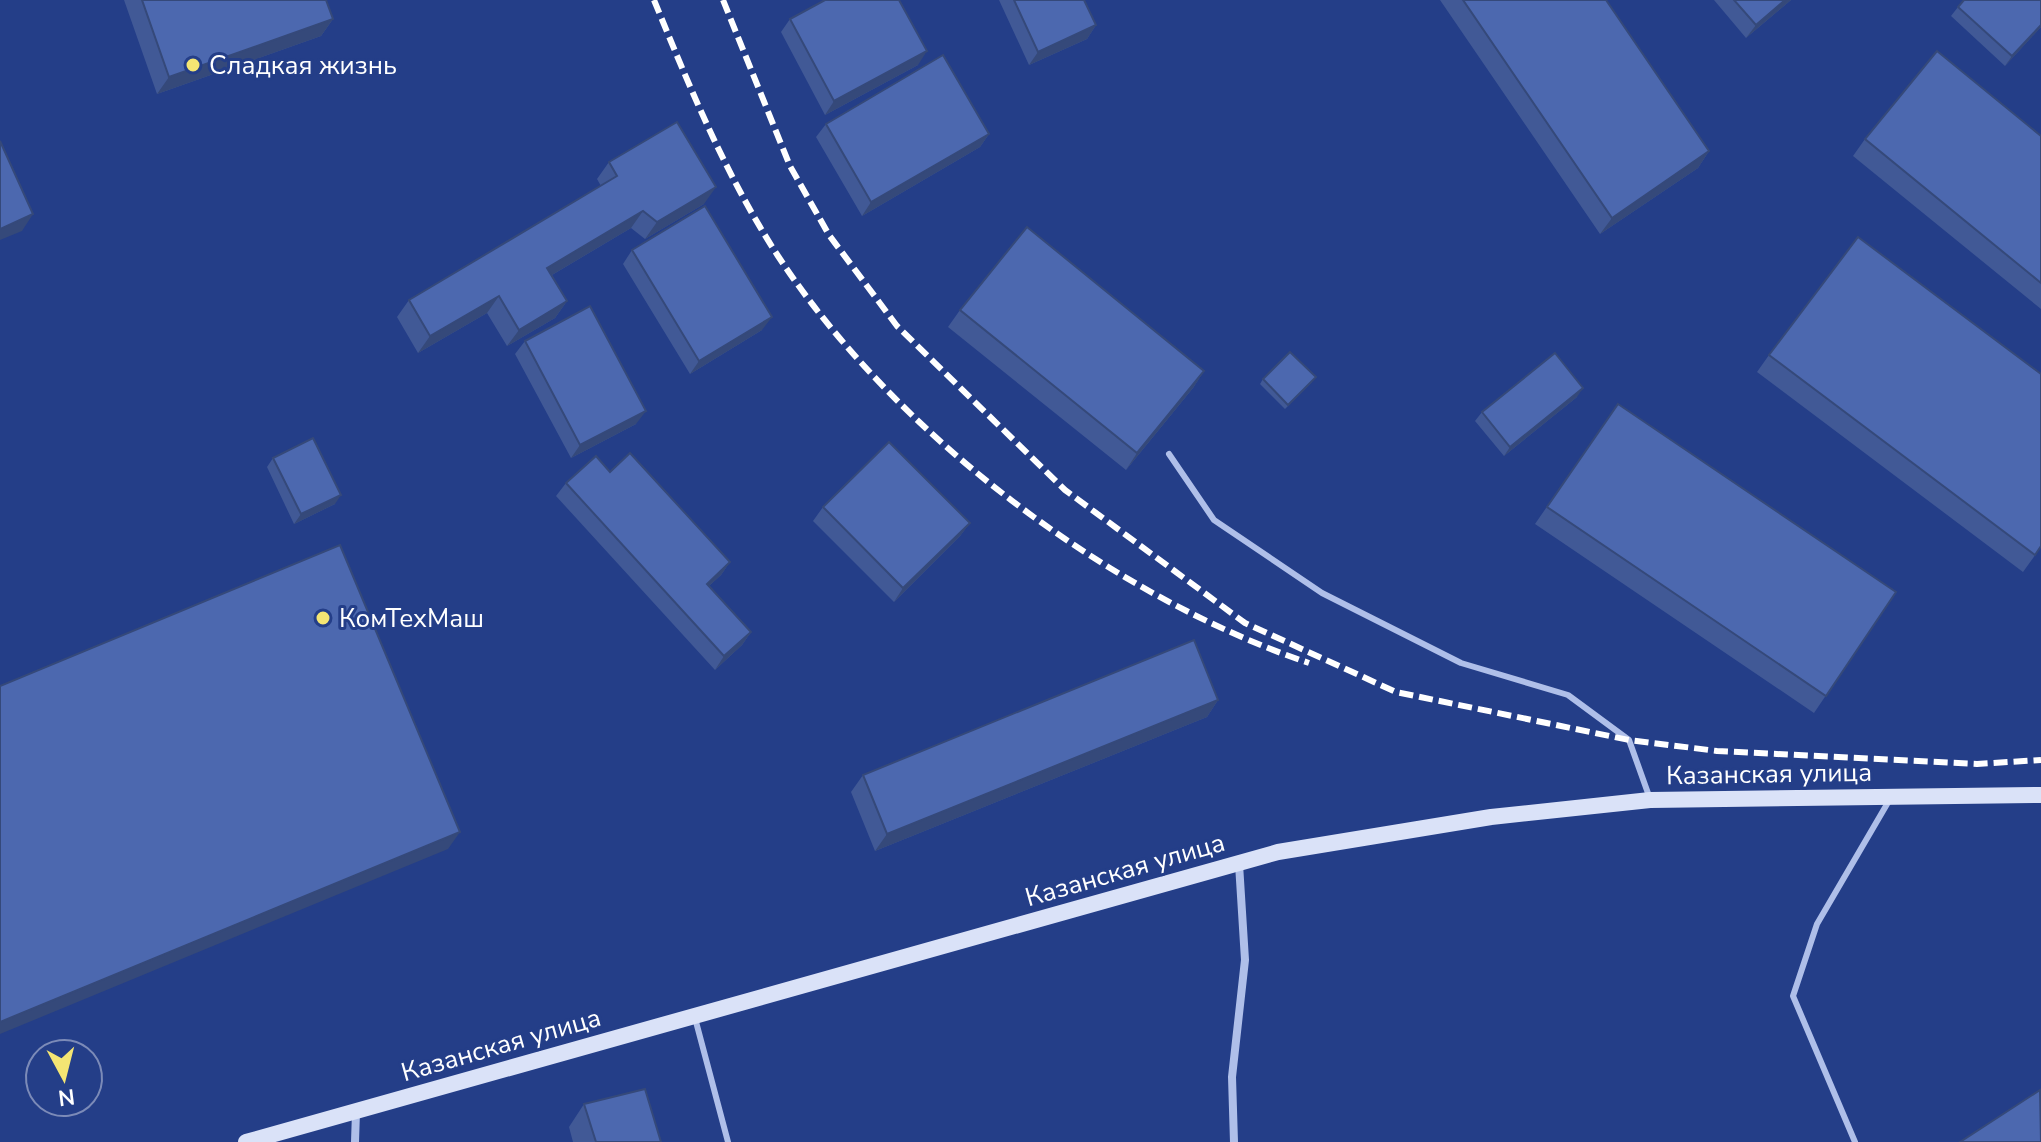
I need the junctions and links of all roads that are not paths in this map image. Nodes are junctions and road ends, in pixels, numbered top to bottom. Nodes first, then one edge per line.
1 (1169, 454) dead end
2 (1892, 795) junction
3 (2041, 795) edge
4 (1650, 800) junction
5 (1239, 863) junction
6 (695, 1016) junction
7 (356, 1111) junction
8 (246, 1142) edge
9 (355, 1142) edge
10 (728, 1142) edge
11 (1234, 1142) edge
12 (1855, 1142) edge

1 - 4 lane
2 - 3 main road, Казанская улица
2 - 4 main road, Казанская улица
2 - 12 lane
4 - 5 main road, Казанская улица
5 - 6 main road, Казанская улица
5 - 11 street
6 - 7 main road, Казанская улица
6 - 10 lane
7 - 8 main road, Казанская улица
7 - 9 street

